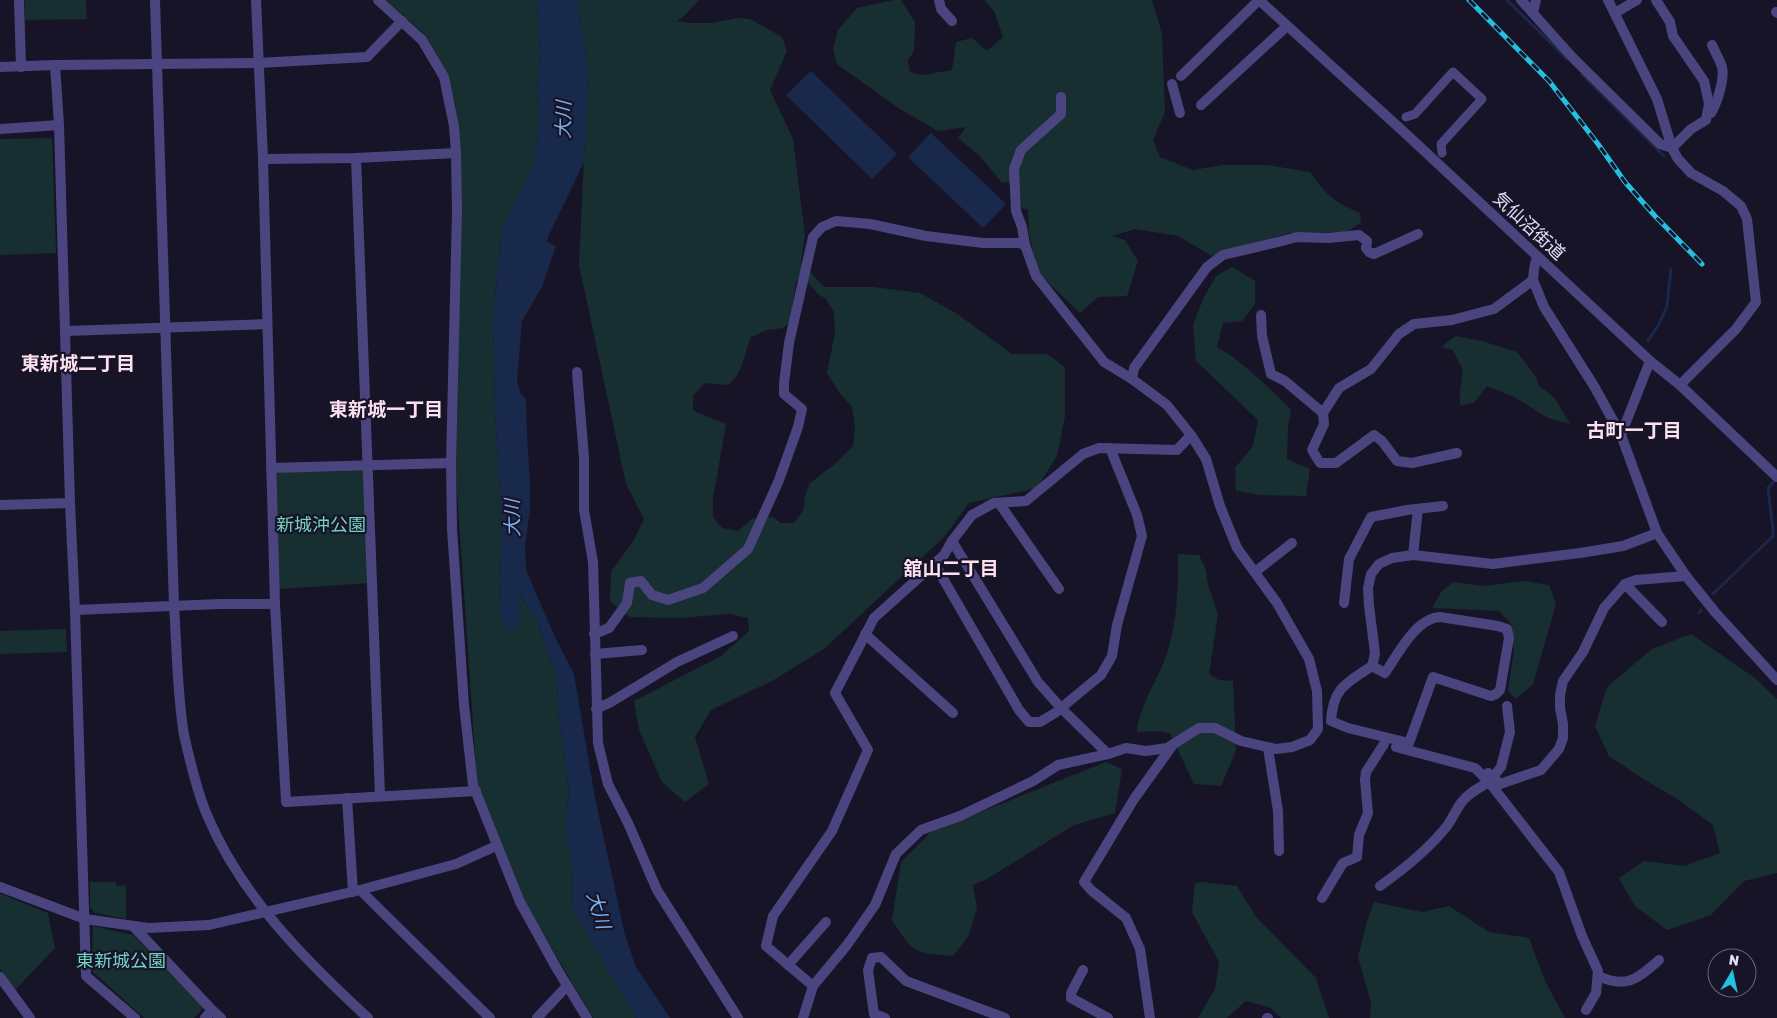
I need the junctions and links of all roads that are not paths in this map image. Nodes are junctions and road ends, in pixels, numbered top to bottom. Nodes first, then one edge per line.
1 (19, 0) edge
2 (155, 0) edge
3 (256, 0) edge
4 (378, 0) edge
5 (939, 0) edge
6 (1259, 0) edge
7 (1521, 0) edge
8 (1536, 0) edge
9 (1608, 0) edge
10 (1637, 0) edge
11 (1656, 0) edge
12 (1533, 13) junction
13 (1615, 13) junction
14 (402, 21) junction
15 (952, 21) dead end
16 (1287, 26) junction
17 (1712, 46) dead end
18 (258, 63) junction
19 (158, 64) junction
20 (55, 65) junction
21 (0, 67) edge
22 (21, 68) junction
23 (1181, 76) dead end
24 (1172, 84) dead end
25 (1061, 97) dead end
26 (1201, 105) dead end
27 (1180, 112) dead end
28 (1406, 117) dead end
29 (1706, 120) junction
30 (59, 125) junction
31 (0, 129) edge
32 (1672, 148) junction
33 (456, 153) junction
34 (1442, 153) dead end
35 (356, 158) junction
36 (263, 160) junction
37 (1418, 234) dead end
38 (1025, 245) junction
39 (1538, 256) junction
40 (1533, 280) junction
41 (1261, 315) dead end
42 (267, 324) junction
43 (166, 327) junction
44 (66, 331) junction
45 (1650, 360) junction
46 (577, 372) dead end
47 (1132, 379) junction
48 (1680, 385) junction
49 (1323, 413) junction
50 (1191, 435) junction
51 (1621, 435) junction
52 (1110, 448) junction
53 (1457, 453) dead end
54 (451, 463) junction
55 (368, 465) junction
56 (272, 468) junction
57 (1774, 474) edge
58 (70, 503) junction
59 (999, 503) junction
60 (0, 505) edge
61 (1443, 506) dead end
62 (1418, 509) junction
63 (1657, 534) junction
64 (952, 541) junction
65 (1292, 543) dead end
66 (1413, 555) junction
67 (934, 563) junction
68 (1254, 572) junction
69 (1686, 576) junction
70 (1625, 584) junction
71 (1059, 589) dead end
72 (1344, 602) dead end
73 (275, 604) junction
74 (174, 606) junction
75 (75, 610) junction
76 (1662, 622) dead end
77 (594, 634) junction
78 (866, 634) junction
79 (733, 636) dead end
80 (642, 650) dead end
81 (595, 654) junction
82 (1372, 666) junction
83 (1777, 680) edge
84 (1507, 706) dead end
85 (1061, 708) junction
86 (596, 709) junction
87 (953, 713) dead end
88 (1318, 720) junction
89 (1331, 720) junction
90 (1364, 732) junction
91 (1384, 744) junction
92 (1172, 745) junction
93 (1268, 748) junction
94 (1108, 754) junction
95 (1491, 780) junction
96 (476, 791) junction
97 (380, 796) junction
98 (347, 798) junction
99 (496, 846) junction
100 (1279, 851) dead end
101 (1380, 886) dead end
102 (0, 887) edge
103 (356, 891) junction
104 (1322, 898) dead end
105 (264, 912) junction
106 (85, 919) junction
107 (826, 922) dead end
108 (133, 926) junction
109 (1659, 960) dead end
110 (788, 965) junction
111 (1083, 970) dead end
112 (1598, 976) junction
113 (0, 977) edge
114 (567, 986) junction
115 (813, 986) junction
116 (212, 1010) junction
117 (1586, 1010) dead end
118 (30, 1018) edge
119 (135, 1018) edge
120 (205, 1018) edge
121 (221, 1018) edge
122 (368, 1018) edge
123 (490, 1018) edge
124 (537, 1018) edge
125 (587, 1018) edge
126 (738, 1018) edge
127 (803, 1018) edge
128 (886, 1018) edge
129 (1005, 1018) edge
130 (1108, 1018) edge
131 (1150, 1018) edge

1 - 22 street
2 - 19 street
3 - 18 street
4 - 14 street
5 - 15 street
6 - 16 street, 気仙沼街道
6 - 23 street
7 - 12 street
8 - 12 street
9 - 13 street
10 - 13 street
11 - 29 street
12 - 32 street
13 - 32 street
14 - 18 street
14 - 33 street
16 - 26 street
16 - 39 street, 気仙沼街道
17 - 29 street
18 - 19 street
18 - 36 street
19 - 20 street
19 - 43 street
20 - 22 street
20 - 30 street
21 - 22 street
24 - 27 street
25 - 38 street
28 - 34 street
29 - 32 street
30 - 31 street
30 - 44 street
32 - 48 street
33 - 35 street
33 - 54 street
35 - 36 street
35 - 55 street
36 - 42 street
37 - 47 street
38 - 47 street
38 - 77 street
39 - 40 street
39 - 45 street, 気仙沼街道
40 - 49 street
40 - 51 street
41 - 49 street
42 - 43 street
42 - 56 street
43 - 44 street
43 - 74 street
44 - 58 street
45 - 48 street, 気仙沼街道
45 - 51 street
46 - 77 street
47 - 50 street
48 - 57 street, 気仙沼街道
49 - 53 street
50 - 52 street
50 - 68 street
51 - 63 street
52 - 59 street
52 - 85 street
54 - 55 street
54 - 96 street
55 - 56 street
55 - 97 street
56 - 73 street
58 - 60 street
58 - 75 street
59 - 64 street
59 - 71 street
61 - 62 street
62 - 66 street
62 - 72 street
63 - 66 street
63 - 69 street
64 - 67 street
64 - 85 street
65 - 68 street
66 - 82 street
67 - 78 street
67 - 85 street
68 - 88 street
69 - 70 street
69 - 83 street
70 - 76 street
70 - 95 street
73 - 74 street
73 - 98 street
74 - 75 street
74 - 105 street
75 - 106 street
77 - 81 street
78 - 87 street
78 - 110 street
79 - 86 street
80 - 81 street
81 - 86 street
82 - 89 street
82 - 90 street
84 - 95 street
85 - 94 street
86 - 126 street
88 - 89 street
88 - 93 street
89 - 90 street
90 - 91 street
91 - 95 street
91 - 104 street
92 - 93 street
92 - 94 street
92 - 131 street
93 - 100 street
94 - 115 street
95 - 101 street
95 - 112 street
96 - 97 street
96 - 99 street
97 - 98 street
98 - 103 street
99 - 103 street
99 - 114 street
102 - 106 street
103 - 105 street
103 - 123 street
105 - 108 street
105 - 122 street
106 - 108 street
106 - 119 street
107 - 110 street
108 - 116 street
109 - 112 street
110 - 115 street
111 - 130 street
112 - 117 street
113 - 118 street
114 - 124 street
114 - 125 street
115 - 127 street
116 - 120 street
116 - 121 street
128 - 129 street

